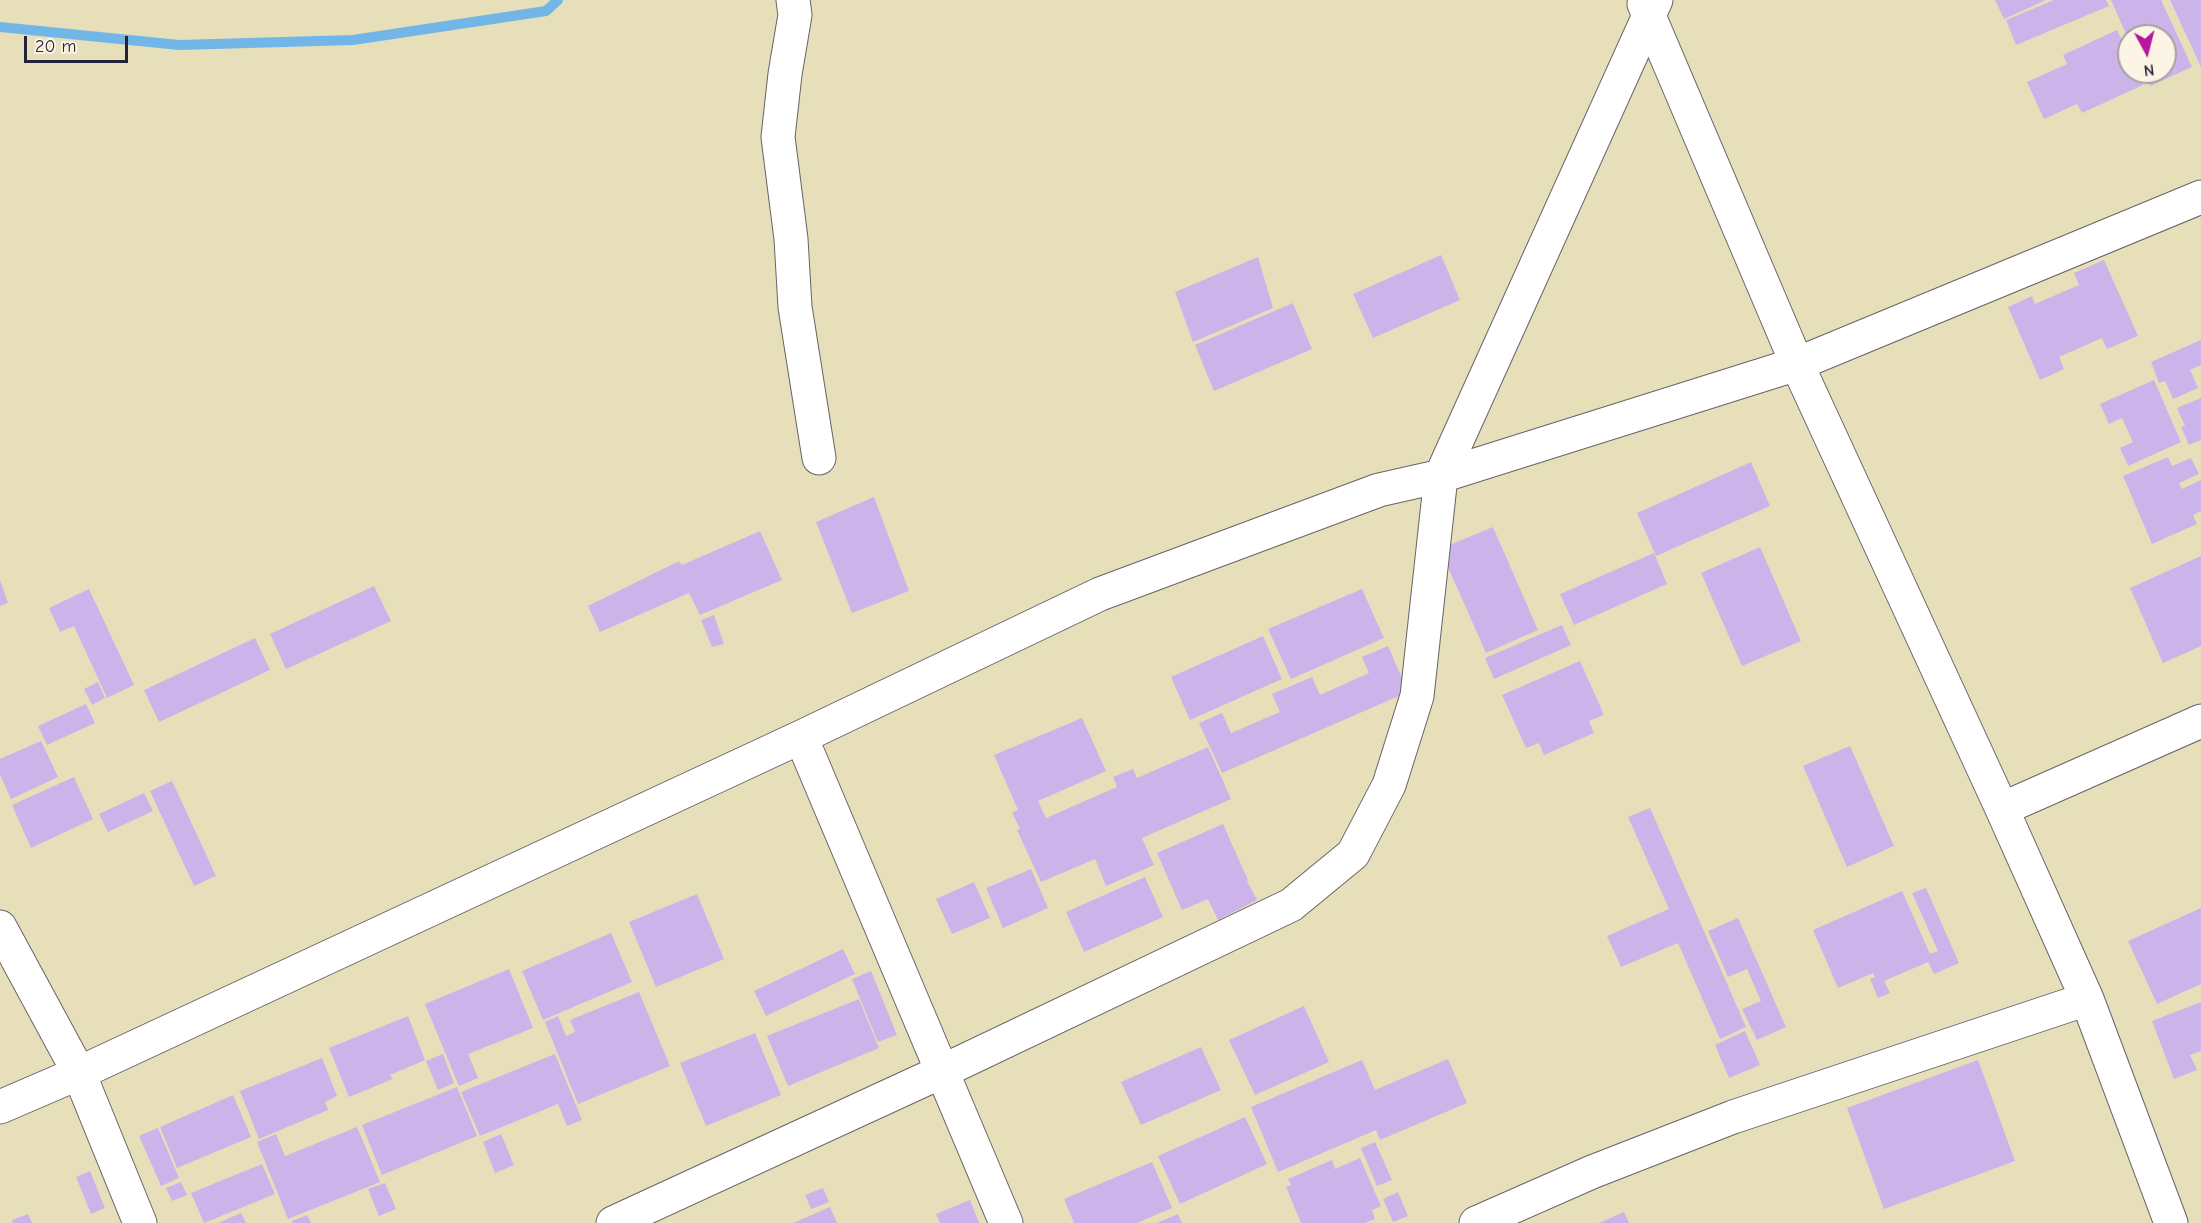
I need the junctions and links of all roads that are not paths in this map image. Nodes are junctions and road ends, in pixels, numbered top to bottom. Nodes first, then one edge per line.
1 (793, 0) edge
2 (1649, 5) edge
3 (2201, 197) edge
4 (1797, 364) junction
5 (819, 458) dead end
6 (1441, 476) junction
7 (2201, 721) edge
8 (801, 737) junction
9 (2002, 809) junction
10 (0, 927) edge
11 (2087, 999) junction
12 (943, 1071) junction
13 (79, 1073) junction
14 (0, 1107) edge
15 (140, 1223) edge
16 (613, 1223) edge
17 (1006, 1223) edge
18 (1476, 1223) edge
19 (2171, 1223) edge

1 - 5 street
2 - 4 street
2 - 6 street
3 - 4 street
4 - 6 street
4 - 9 street
6 - 8 street
6 - 12 street
7 - 9 street
8 - 12 street
8 - 13 street
9 - 11 street
10 - 13 street
11 - 18 street
11 - 19 street
12 - 16 street
12 - 17 street
13 - 14 street
13 - 15 street

